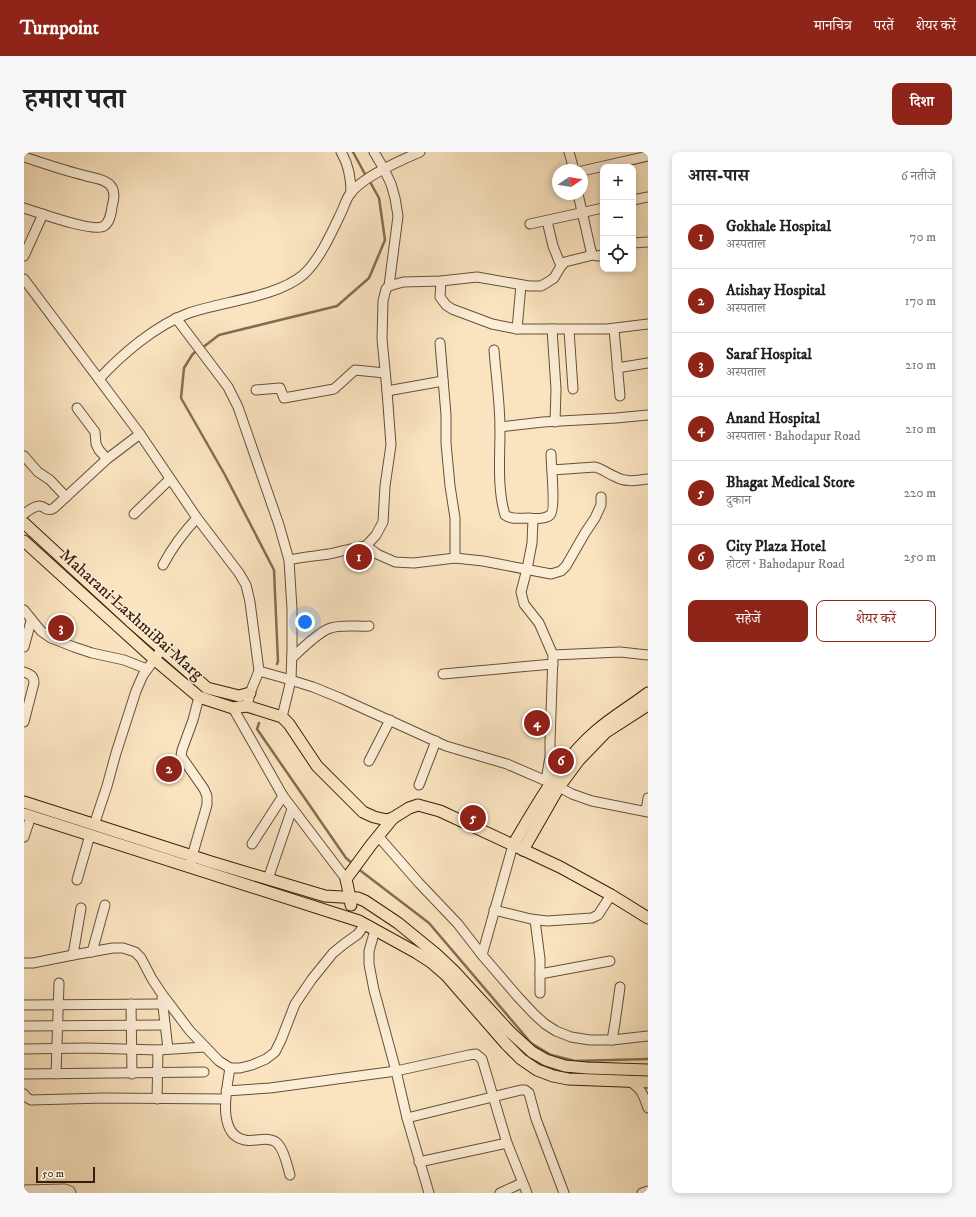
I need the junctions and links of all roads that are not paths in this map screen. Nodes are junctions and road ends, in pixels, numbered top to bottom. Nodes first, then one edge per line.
1 (341, 152) edge
2 (374, 152) edge
3 (420, 152) edge
4 (569, 152) edge
5 (644, 155) edge
6 (399, 156) edge
7 (24, 157) edge
8 (572, 164) edge
9 (588, 169) edge
10 (382, 170) junction
11 (350, 193) junction
12 (648, 197) edge
13 (636, 199) edge
14 (580, 200) edge
15 (24, 208) edge
16 (600, 209) edge
17 (583, 213) junction
18 (43, 214) junction
19 (547, 221) junction
20 (530, 224) dead end
21 (648, 242) edge
22 (636, 243) edge
23 (593, 255) junction
24 (24, 256) edge
25 (600, 256) edge
26 (561, 266) junction
27 (24, 278) edge
28 (441, 281) junction
29 (522, 285) junction
30 (389, 286) junction
31 (176, 318) junction
32 (648, 324) edge
33 (517, 329) junction
34 (552, 329) junction
35 (614, 329) junction
36 (569, 330) junction
37 (440, 343) dead end
38 (494, 350) dead end
39 (648, 363) edge
40 (617, 368) junction
41 (385, 373) junction
42 (99, 379) junction
43 (443, 382) junction
44 (573, 389) dead end
45 (256, 390) dead end
46 (387, 391) junction
47 (620, 396) dead end
48 (77, 408) dead end
49 (648, 415) edge
50 (555, 422) junction
51 (500, 427) junction
52 (140, 434) junction
53 (551, 454) dead end
54 (24, 456) edge
55 (107, 459) junction
56 (552, 470) junction
57 (170, 479) junction
58 (648, 479) edge
59 (66, 497) junction
60 (601, 497) dead end
61 (24, 514) edge
62 (134, 514) dead end
63 (197, 518) junction
64 (533, 518) junction
65 (24, 523) edge
66 (24, 541) edge
67 (366, 546) junction
68 (455, 558) junction
69 (289, 560) junction
70 (163, 565) dead end
71 (527, 570) junction
72 (24, 610) edge
73 (31, 621) junction
74 (369, 626) dead end
75 (24, 647) edge
76 (162, 649) junction
77 (648, 655) edge
78 (292, 658) junction
79 (154, 659) junction
80 (553, 659) junction
81 (147, 669) junction
82 (259, 671) junction
83 (24, 672) edge
84 (443, 674) dead end
85 (290, 680) junction
86 (250, 693) junction
87 (648, 693) edge
88 (199, 697) junction
89 (648, 705) edge
90 (247, 706) junction
91 (233, 708) junction
92 (282, 717) junction
93 (390, 720) junction
94 (24, 722) edge
95 (436, 741) junction
96 (369, 761) dead end
97 (552, 783) junction
98 (419, 785) dead end
99 (283, 796) junction
100 (648, 798) edge
101 (24, 802) edge
102 (292, 808) junction
103 (647, 812) edge
104 (28, 815) edge
105 (392, 818) junction
106 (92, 830) junction
107 (378, 836) junction
108 (24, 837) edge
109 (252, 844) dead end
110 (513, 845) junction
111 (524, 850) junction
112 (191, 862) junction
113 (268, 879) junction
114 (346, 879) junction
115 (77, 880) dead end
116 (611, 895) junction
117 (353, 901) junction
118 (105, 906) dead end
119 (375, 906) junction
120 (82, 908) dead end
121 (494, 910) junction
122 (352, 918) junction
123 (648, 918) edge
124 (535, 920) junction
125 (369, 927) junction
126 (92, 952) junction
127 (73, 955) junction
128 (482, 955) junction
129 (610, 961) dead end
130 (24, 963) edge
131 (540, 974) junction
132 (59, 983) dead end
133 (620, 987) dead end
134 (540, 993) dead end
135 (162, 999) junction
136 (131, 1004) junction
137 (24, 1005) edge
138 (58, 1005) junction
139 (24, 1026) edge
140 (58, 1026) junction
141 (131, 1026) junction
142 (165, 1026) junction
143 (648, 1036) edge
144 (612, 1040) junction
145 (205, 1047) junction
146 (57, 1048) junction
147 (24, 1049) edge
148 (132, 1049) junction
149 (168, 1049) junction
150 (158, 1050) junction
151 (230, 1068) junction
152 (647, 1070) edge
153 (396, 1071) junction
154 (204, 1072) dead end
155 (24, 1074) edge
156 (56, 1074) junction
157 (132, 1074) junction
158 (157, 1074) junction
159 (643, 1085) edge
160 (24, 1094) edge
161 (226, 1095) junction
162 (493, 1097) junction
163 (157, 1099) junction
164 (648, 1108) edge
165 (407, 1118) junction
166 (507, 1143) junction
167 (419, 1162) junction
168 (290, 1175) dead end
169 (522, 1183) junction
170 (24, 1190) edge
171 (648, 1191) edge
172 (71, 1193) edge
173 (429, 1193) edge
174 (500, 1193) edge
175 (527, 1193) edge
176 (564, 1193) edge
177 (642, 1193) edge

1 - 11 street
2 - 10 street
3 - 6 street
4 - 8 street
5 - 9 street
6 - 10 street
7 - 18 street
10 - 11 street
10 - 30 street
11 - 31 street
12 - 13 street
14 - 17 street
15 - 18 street
16 - 17 street
17 - 19 street
17 - 23 street
18 - 24 street
19 - 20 street
19 - 26 street
21 - 22 street
23 - 25 street
23 - 26 street
26 - 29 street
27 - 42 street
28 - 29 street
28 - 30 street
28 - 33 street
29 - 33 street
30 - 41 street
31 - 42 street
31 - 69 street
32 - 35 street
33 - 34 street
34 - 36 street
34 - 50 street
35 - 36 street
35 - 40 street
36 - 44 street
37 - 43 street
38 - 51 street
39 - 40 street
40 - 47 street
41 - 45 street
41 - 46 street
42 - 52 street
43 - 46 street
43 - 68 street
46 - 67 street
48 - 55 street
49 - 50 street
50 - 51 street
51 - 64 street
52 - 55 street
52 - 57 street
53 - 56 street
54 - 59 street
55 - 59 street
56 - 58 street
56 - 64 street
57 - 62 street
57 - 63 street
59 - 61 street
60 - 71 street
63 - 70 street
63 - 82 street
64 - 71 street
65 - 76 main road
66 - 79 main road, Maharani LaxhmiBai Marg
67 - 68 street
67 - 69 street
68 - 71 street
69 - 78 street
71 - 80 street
72 - 73 street
73 - 75 street
73 - 81 street
74 - 78 street
76 - 79 street
76 - 86 main road
77 - 80 street
78 - 85 street
79 - 81 street
79 - 88 main road, Maharani LaxhmiBai Marg
80 - 84 street
80 - 97 street
81 - 106 street
82 - 85 street
82 - 86 street
83 - 94 street
85 - 92 street
85 - 93 street
86 - 90 street
87 - 97 main road
88 - 91 main road, Maharani LaxhmiBai Marg
88 - 112 street
89 - 97 main road
90 - 91 main road, Maharani LaxhmiBai Marg
90 - 92 main road, Maharani LaxhmiBai Marg
91 - 99 street
92 - 105 main road
93 - 95 street
93 - 96 street
95 - 97 street
95 - 98 street
97 - 103 street
97 - 110 main road
97 - 111 main road
99 - 102 street
99 - 109 street
100 - 103 street
101 - 106 main road
102 - 113 street
102 - 114 street
104 - 106 main road
104 - 108 street
105 - 107 main road
105 - 110 main road
106 - 112 main road
106 - 115 street
107 - 114 main road
107 - 128 street
110 - 111 main road
110 - 121 street
111 - 116 main road
112 - 113 main road
112 - 122 main road
113 - 117 main road
114 - 117 main road
116 - 123 main road
116 - 124 street
117 - 119 main road
117 - 122 main road
118 - 126 street
119 - 125 main road
119 - 152 main road
120 - 127 street
121 - 124 street
121 - 128 street
122 - 125 main road
124 - 131 street
125 - 151 street
125 - 153 street
125 - 159 main road
126 - 127 street
126 - 135 street
127 - 130 street
128 - 144 street
129 - 131 street
131 - 134 street
132 - 138 street
133 - 144 street
135 - 136 street
135 - 142 street
135 - 145 street
136 - 138 street
136 - 141 street
137 - 138 street
138 - 140 street
139 - 140 street
140 - 141 street
140 - 146 street
141 - 142 street
141 - 148 street
142 - 149 street
143 - 144 street
145 - 149 street
145 - 151 street
146 - 147 street
146 - 148 street
146 - 156 street
148 - 150 street
148 - 157 street
149 - 150 street
150 - 158 street
151 - 161 street
152 - 159 street
153 - 161 street
153 - 162 street
153 - 165 street
154 - 158 street
155 - 156 street
156 - 157 street
157 - 158 street
158 - 163 street
159 - 164 street
160 - 163 street
161 - 163 street
161 - 168 street
162 - 165 street
162 - 166 street
162 - 176 street
165 - 167 street
166 - 167 street
166 - 169 street
167 - 173 street
169 - 174 street
169 - 175 street
170 - 172 street
171 - 177 street

